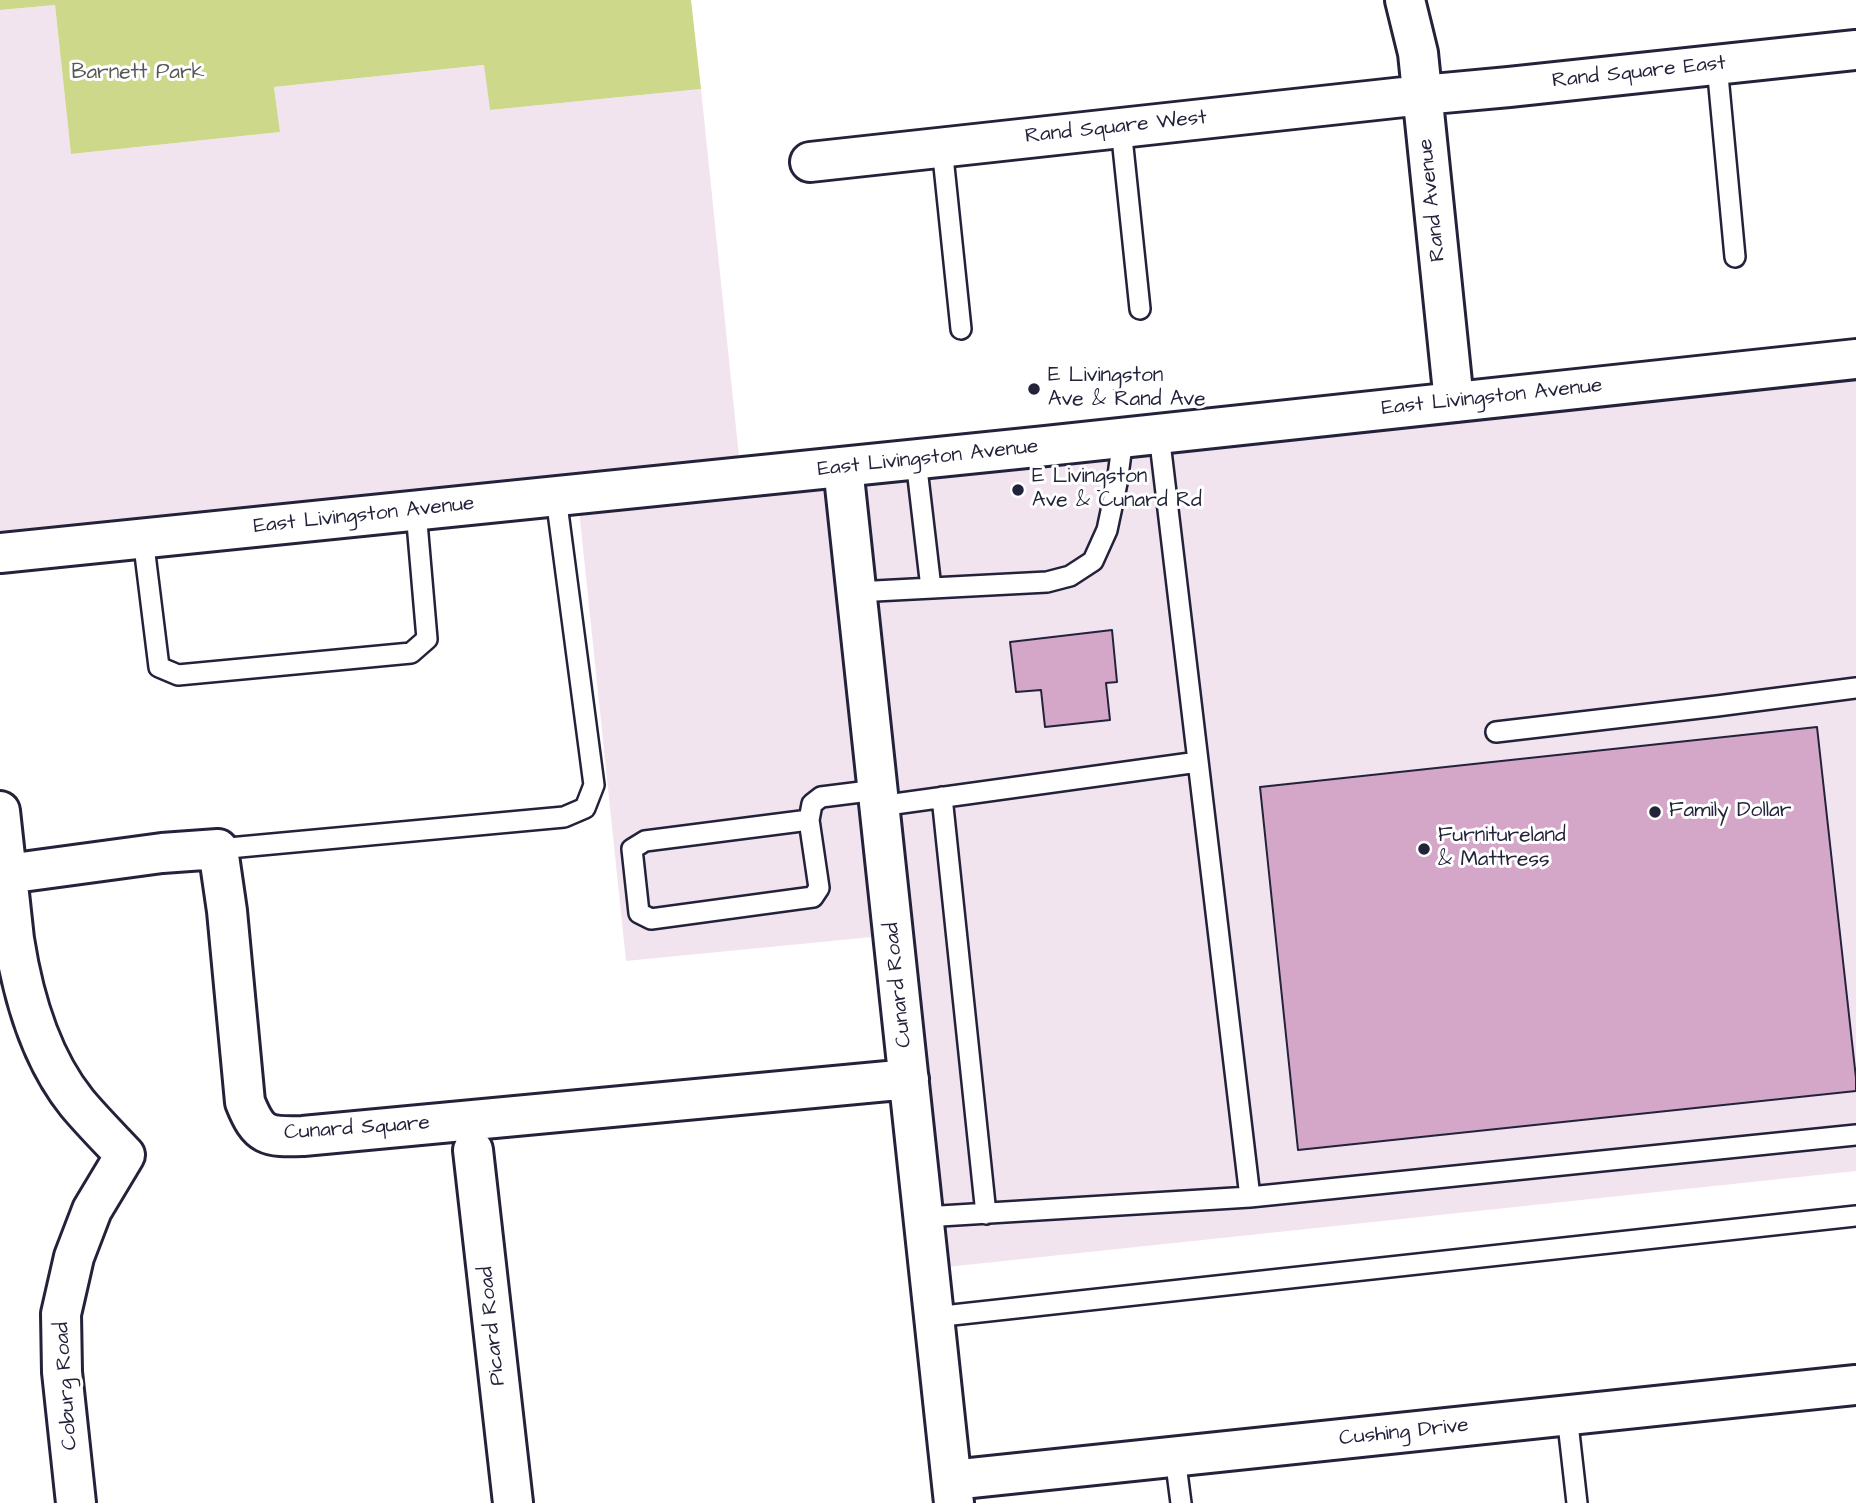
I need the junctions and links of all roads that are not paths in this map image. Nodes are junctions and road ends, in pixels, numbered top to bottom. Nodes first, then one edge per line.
1 (1405, 0) edge
2 (1856, 50) edge
3 (1717, 65) junction
4 (1422, 94) junction
5 (1121, 128) junction
6 (942, 148) junction
7 (810, 162) dead end
8 (1735, 257) dead end
9 (1140, 309) dead end
10 (961, 329) dead end
11 (1856, 359) edge
12 (1454, 402) junction
13 (1141, 436) junction
14 (916, 460) junction
15 (843, 467) junction
16 (556, 497) junction
17 (416, 511) junction
18 (143, 538) junction
19 (0, 553) edge
20 (931, 588) junction
21 (856, 592) junction
22 (1856, 688) edge
23 (1496, 732) dead end
24 (1199, 762) junction
25 (942, 797) junction
26 (878, 798) junction
27 (0, 811) edge
28 (809, 820) junction
29 (218, 849) junction
30 (7, 874) junction
31 (909, 1079) junction
32 (1856, 1135) edge
33 (473, 1150) dead end
34 (1250, 1197) junction
35 (986, 1214) junction
36 (1856, 1216) edge
37 (924, 1217) junction
38 (934, 1317) junction
39 (1856, 1385) edge
40 (1567, 1415) junction
41 (1175, 1457) junction
42 (953, 1492) edge
43 (76, 1503) edge
44 (513, 1503) edge
45 (1181, 1503) edge
46 (1577, 1503) edge

1 - 4 street, Rand Avenue
2 - 3 street, Rand Square East
3 - 4 street, Rand Square East
3 - 8 lane
4 - 5 street, Rand Square West
4 - 12 street, Rand Avenue
5 - 6 street, Rand Square West
5 - 9 lane
6 - 7 street, Rand Square West
6 - 10 lane
11 - 12 street, East Livingston Avenue
12 - 13 street, East Livingston Avenue
13 - 14 street, East Livingston Avenue
13 - 20 lane
13 - 24 lane
14 - 15 street, East Livingston Avenue
14 - 20 lane
15 - 16 street, East Livingston Avenue
15 - 21 street, Cunard Road
16 - 17 street, East Livingston Avenue
16 - 29 lane
17 - 18 street, East Livingston Avenue
17 - 18 lane
18 - 19 street, East Livingston Avenue
20 - 21 lane
21 - 26 street, Cunard Road
22 - 23 lane
24 - 25 lane
24 - 34 lane
25 - 26 lane
25 - 35 lane
26 - 28 lane
26 - 31 street, Cunard Road
27 - 30 street, Coburg Road
28 - 28 lane
29 - 30 street
29 - 31 street, Cunard Square
30 - 43 street, Coburg Road
31 - 37 street, Cunard Road
32 - 34 lane
33 - 44 street, Picard Road
34 - 35 lane
35 - 37 lane
36 - 38 lane
37 - 38 street, Cunard Road
38 - 42 street, Cunard Road
39 - 40 street, Cushing Drive
40 - 41 street, Cushing Drive
40 - 46 lane
41 - 42 street, Cushing Drive
41 - 45 lane

